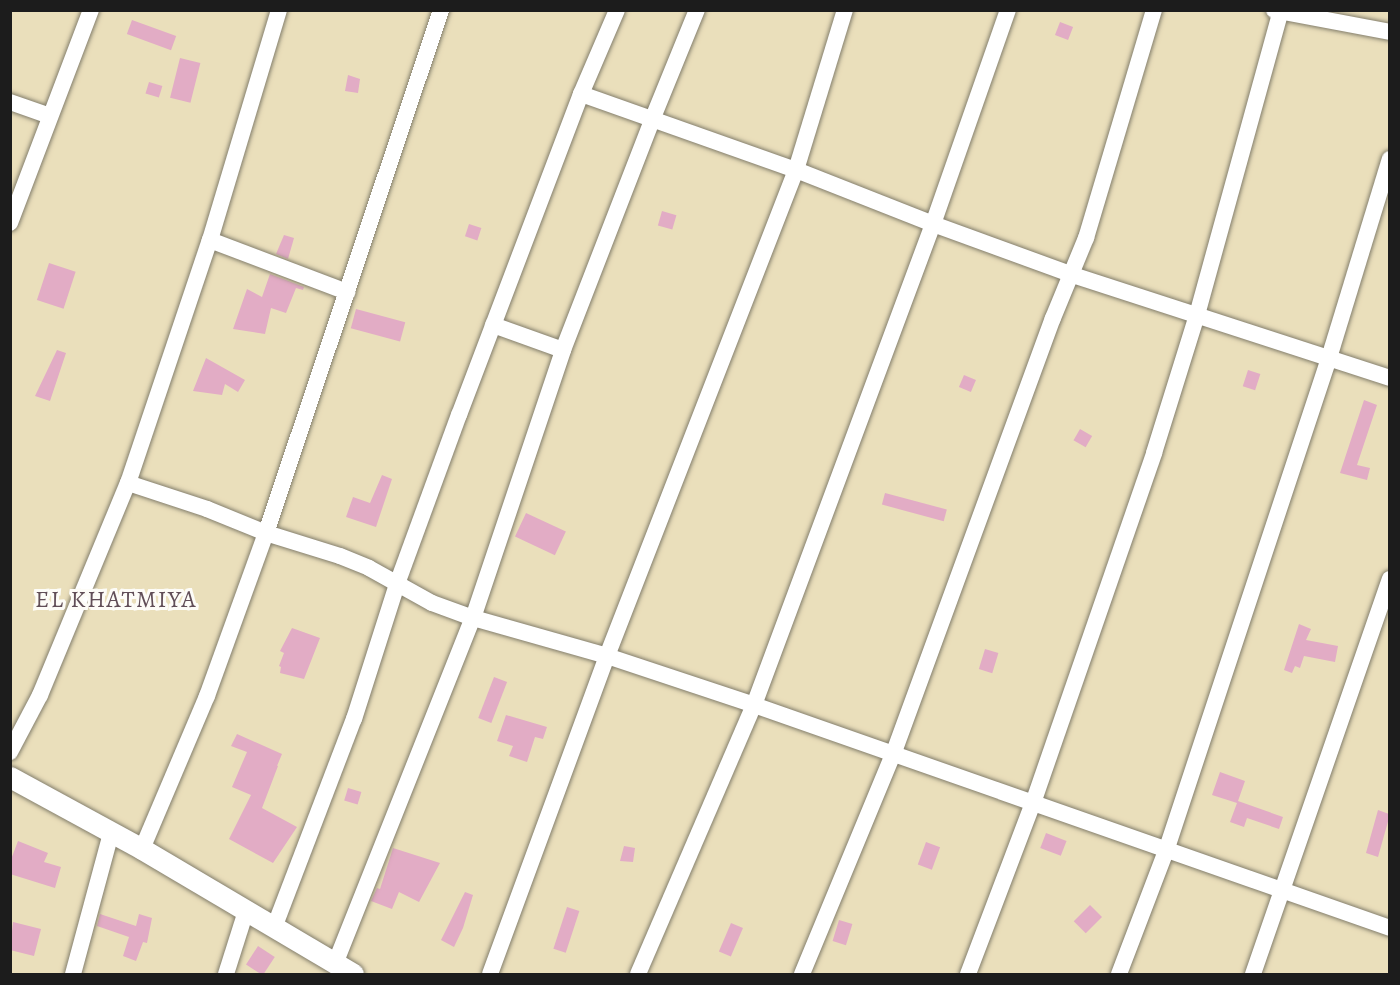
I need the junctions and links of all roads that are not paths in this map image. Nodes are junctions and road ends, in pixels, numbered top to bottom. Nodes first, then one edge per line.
1 (91, 10) edge
2 (279, 10) edge
3 (441, 10) edge
4 (617, 10) edge
5 (698, 10) edge
6 (845, 10) edge
7 (1008, 10) edge
8 (1154, 10) edge
9 (1279, 11) edge
10 (1389, 32) edge
11 (581, 94) junction
12 (10, 102) edge
13 (50, 116) junction
14 (651, 120) junction
15 (1389, 159) edge
16 (796, 170) junction
17 (10, 223) edge
18 (933, 224) junction
19 (210, 240) junction
20 (1073, 275) junction
21 (347, 292) junction
22 (1197, 315) junction
23 (493, 325) junction
24 (563, 350) junction
25 (1329, 358) junction
26 (1389, 378) edge
27 (128, 483) junction
28 (266, 533) junction
29 (1389, 579) edge
30 (397, 584) junction
31 (473, 618) junction
32 (607, 656) junction
33 (753, 705) junction
34 (894, 752) junction
35 (10, 753) edge
36 (10, 777) edge
37 (1033, 803) junction
38 (111, 832) junction
39 (142, 849) junction
40 (1166, 851) junction
41 (1281, 889) junction
42 (246, 911) junction
43 (274, 928) junction
44 (1389, 928) edge
45 (335, 964) junction
46 (74, 975) edge
47 (226, 975) edge
48 (353, 975) edge
49 (490, 975) edge
50 (638, 975) edge
51 (802, 975) edge
52 (968, 975) edge
53 (1119, 975) edge
54 (1253, 975) edge

1 - 13 street
2 - 19 street
3 - 21 street
4 - 11 street
5 - 14 street
6 - 16 street
7 - 18 street
8 - 20 street
9 - 10 street
9 - 22 street
11 - 14 street
11 - 23 street
12 - 13 street
13 - 17 street
14 - 16 street
14 - 24 street
15 - 25 street
16 - 18 street
16 - 32 street
18 - 20 street
18 - 33 street
19 - 21 street
19 - 27 street
20 - 22 street
20 - 34 street
21 - 28 street
22 - 25 street
22 - 37 street
23 - 24 street
23 - 30 street
24 - 31 street
25 - 26 street
25 - 40 street
27 - 28 street
27 - 35 street
28 - 30 street
28 - 39 street
29 - 41 street
30 - 31 street
30 - 43 street
31 - 32 street
31 - 45 street
32 - 33 street
32 - 49 street
33 - 34 street
33 - 50 street
34 - 37 street
34 - 51 street
36 - 38 street
37 - 40 street
37 - 52 street
38 - 39 street
38 - 46 street
39 - 42 street
40 - 41 street
40 - 53 street
41 - 44 street
41 - 54 street
42 - 43 street
42 - 47 street
43 - 45 street
45 - 48 street

